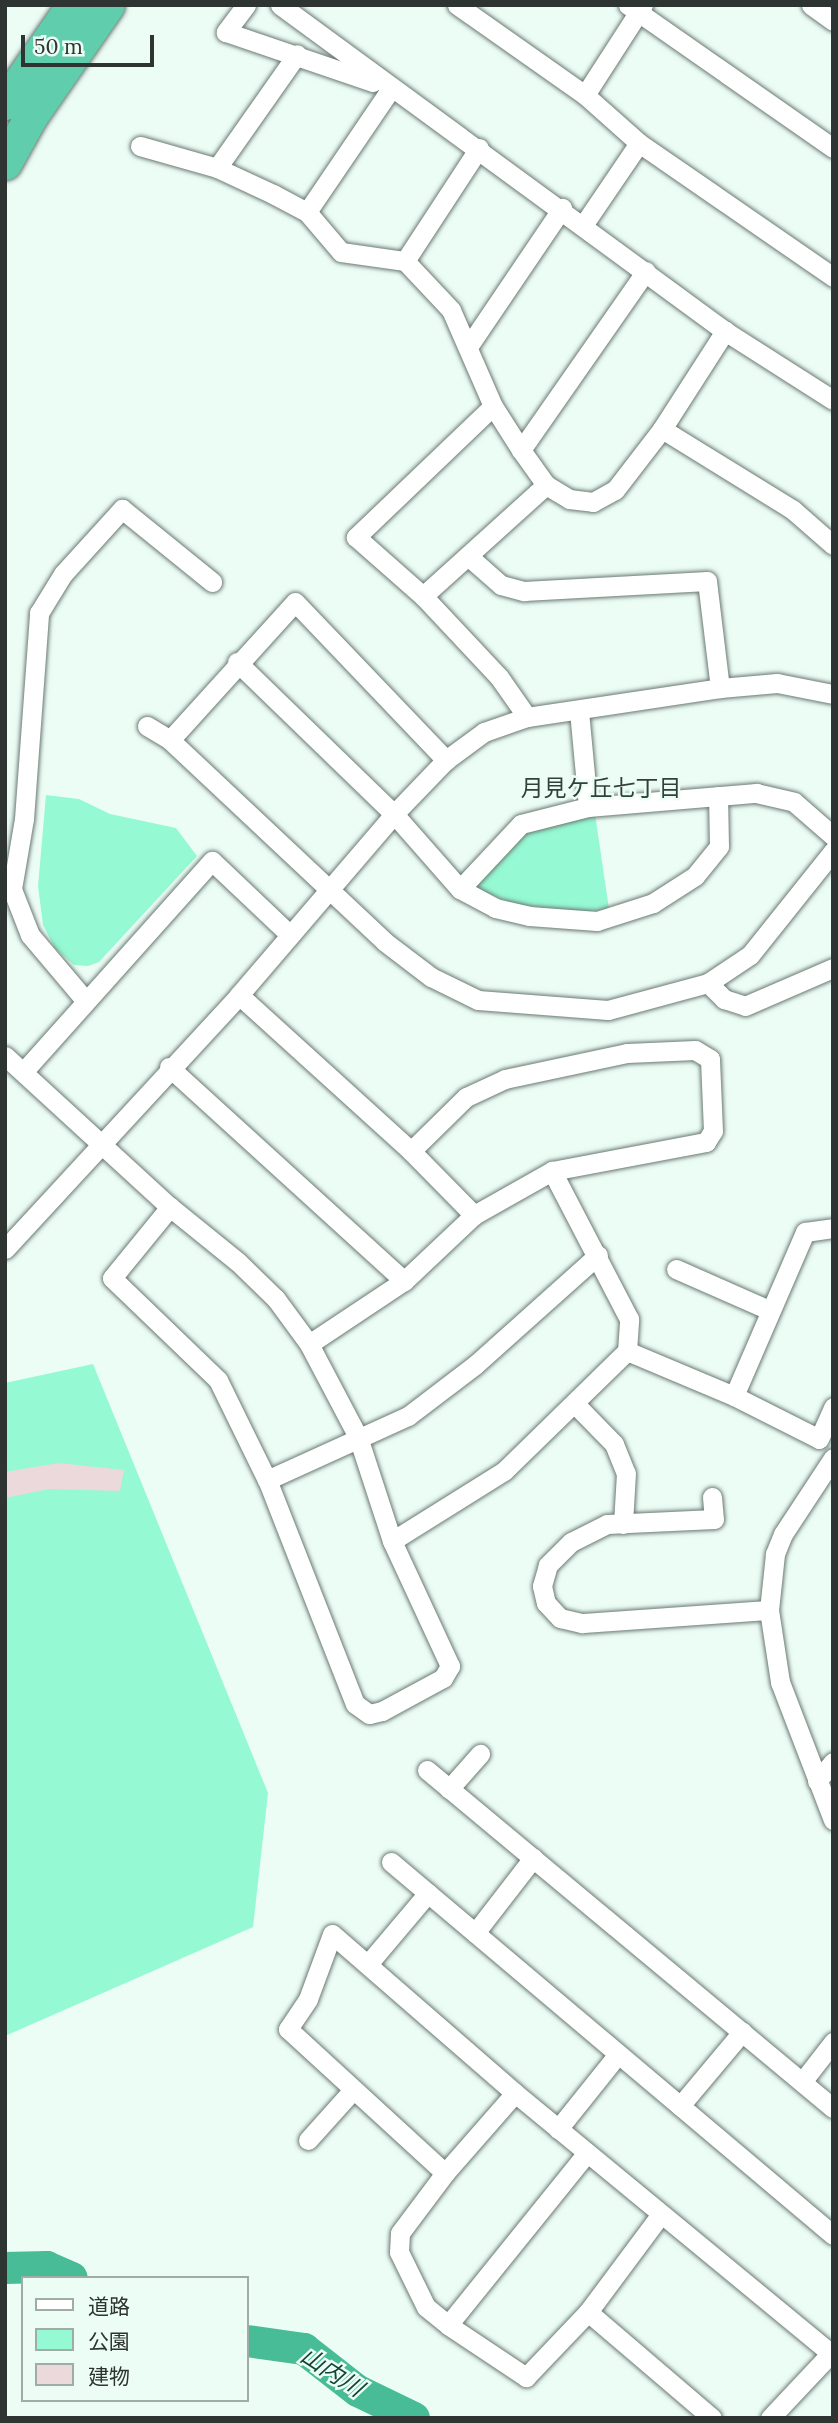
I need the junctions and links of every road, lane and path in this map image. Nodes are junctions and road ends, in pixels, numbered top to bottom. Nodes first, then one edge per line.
1 (73, 5) edge
2 (108, 5) edge
3 (246, 5) edge
4 (280, 5) edge
5 (457, 5) edge
6 (811, 5) edge
7 (637, 8) edge
8 (833, 21) edge
9 (297, 54) junction
10 (390, 90) junction
11 (585, 94) junction
12 (411, 101) junction
13 (5, 103) edge
14 (639, 143) junction
15 (140, 146) dead end
16 (479, 148) junction
17 (833, 148) edge
18 (5, 163) edge
19 (218, 168) junction
20 (562, 208) junction
21 (307, 212) junction
22 (584, 224) junction
23 (405, 261) junction
24 (646, 271) junction
25 (833, 277) edge
26 (725, 331) junction
27 (468, 348) junction
28 (833, 400) edge
29 (494, 406) junction
30 (662, 429) junction
31 (521, 450) junction
32 (546, 485) junction
33 (833, 545) edge
34 (468, 556) junction
35 (212, 582) dead end
36 (423, 596) junction
37 (237, 662) junction
38 (720, 688) junction
39 (830, 688) edge
40 (579, 711) junction
41 (527, 717) junction
42 (147, 726) dead end
43 (170, 740) junction
44 (446, 760) junction
45 (718, 796) junction
46 (588, 807) junction
47 (394, 814) junction
48 (833, 836) edge
49 (833, 851) edge
50 (460, 889) junction
51 (329, 891) junction
52 (289, 934) junction
53 (833, 968) edge
54 (708, 982) junction
55 (239, 995) junction
56 (85, 1000) junction
57 (5, 1056) edge
58 (169, 1067) junction
59 (24, 1071) junction
60 (103, 1144) junction
61 (411, 1151) junction
62 (552, 1171) junction
63 (170, 1207) junction
64 (474, 1215) junction
65 (833, 1228) edge
66 (5, 1249) edge
67 (598, 1255) junction
68 (676, 1269) dead end
69 (404, 1281) junction
70 (769, 1310) junction
71 (309, 1344) junction
72 (627, 1351) junction
73 (734, 1396) junction
74 (576, 1405) junction
75 (833, 1407) edge
76 (358, 1437) junction
77 (833, 1458) edge
78 (267, 1480) junction
79 (712, 1497) dead end
80 (623, 1524) junction
81 (392, 1541) junction
82 (769, 1610) junction
83 (480, 1754) dead end
84 (833, 1762) edge
85 (427, 1770) dead end
86 (817, 1780) junction
87 (449, 1789) junction
88 (833, 1820) edge
89 (533, 1858) junction
90 (391, 1862) dead end
91 (428, 1893) junction
92 (475, 1933) junction
93 (368, 1964) junction
94 (742, 2032) junction
95 (833, 2042) edge
96 (618, 2054) junction
97 (802, 2082) junction
98 (352, 2091) junction
99 (515, 2093) junction
100 (680, 2106) junction
101 (833, 2108) edge
102 (558, 2129) junction
103 (308, 2140) dead end
104 (587, 2153) junction
105 (445, 2173) junction
106 (661, 2214) junction
107 (833, 2235) edge
108 (588, 2312) junction
109 (448, 2325) junction
110 (832, 2352) edge
111 (712, 2418) edge
112 (770, 2418) edge

1 - 13 highway
2 - 18 highway
3 - 9 street
4 - 12 street
5 - 11 street
6 - 8 street
7 - 11 street
7 - 17 street
9 - 10 street
9 - 19 street
10 - 12 street
10 - 21 street
11 - 14 street
12 - 16 street
14 - 22 street
14 - 25 street
15 - 19 street
16 - 20 street
16 - 23 street
19 - 21 street
20 - 22 street
20 - 27 street
21 - 23 street
22 - 24 street
23 - 27 street
24 - 26 street
24 - 31 street
26 - 28 street
26 - 30 street
27 - 29 street
29 - 31 street
29 - 36 street
30 - 32 street
30 - 33 street
31 - 32 street
32 - 34 street
34 - 36 street
34 - 38 street
35 - 56 street
36 - 41 street
37 - 43 street
37 - 44 street
37 - 47 street
38 - 39 street
38 - 40 street
40 - 41 street
40 - 46 street
41 - 44 street
42 - 43 street
43 - 51 street
44 - 47 street
45 - 46 street
45 - 48 street
45 - 50 street
46 - 50 street
47 - 50 street
47 - 51 street
49 - 54 street
51 - 52 street
51 - 54 street
52 - 55 street
52 - 56 street
53 - 54 street
55 - 58 street
55 - 61 street
56 - 59 street
57 - 59 street
58 - 60 street
58 - 69 street
59 - 60 street
60 - 63 street
60 - 66 street
61 - 62 street
61 - 64 street
62 - 64 street
62 - 67 street
63 - 71 street
63 - 78 street
64 - 69 street
65 - 70 street
67 - 72 street
67 - 76 street
68 - 70 street
69 - 71 street
70 - 73 street
71 - 76 street
72 - 73 street
72 - 74 street
73 - 75 street
74 - 80 street
74 - 81 street
76 - 78 street
76 - 81 street
77 - 82 street
78 - 81 street
79 - 80 street
80 - 82 street
82 - 86 street
83 - 87 street
84 - 86 street
85 - 87 street
86 - 88 street
87 - 89 street
89 - 92 street
89 - 94 street
90 - 91 street
91 - 92 street
91 - 93 street
92 - 96 street
93 - 98 street
93 - 99 street
94 - 97 street
94 - 100 street
95 - 97 street
96 - 100 street
96 - 102 street
97 - 101 street
98 - 103 street
98 - 105 street
99 - 102 street
99 - 105 street
100 - 107 street
102 - 104 street
104 - 106 street
104 - 109 street
105 - 109 street
106 - 108 street
106 - 110 street
108 - 109 street
108 - 111 street
110 - 112 street

